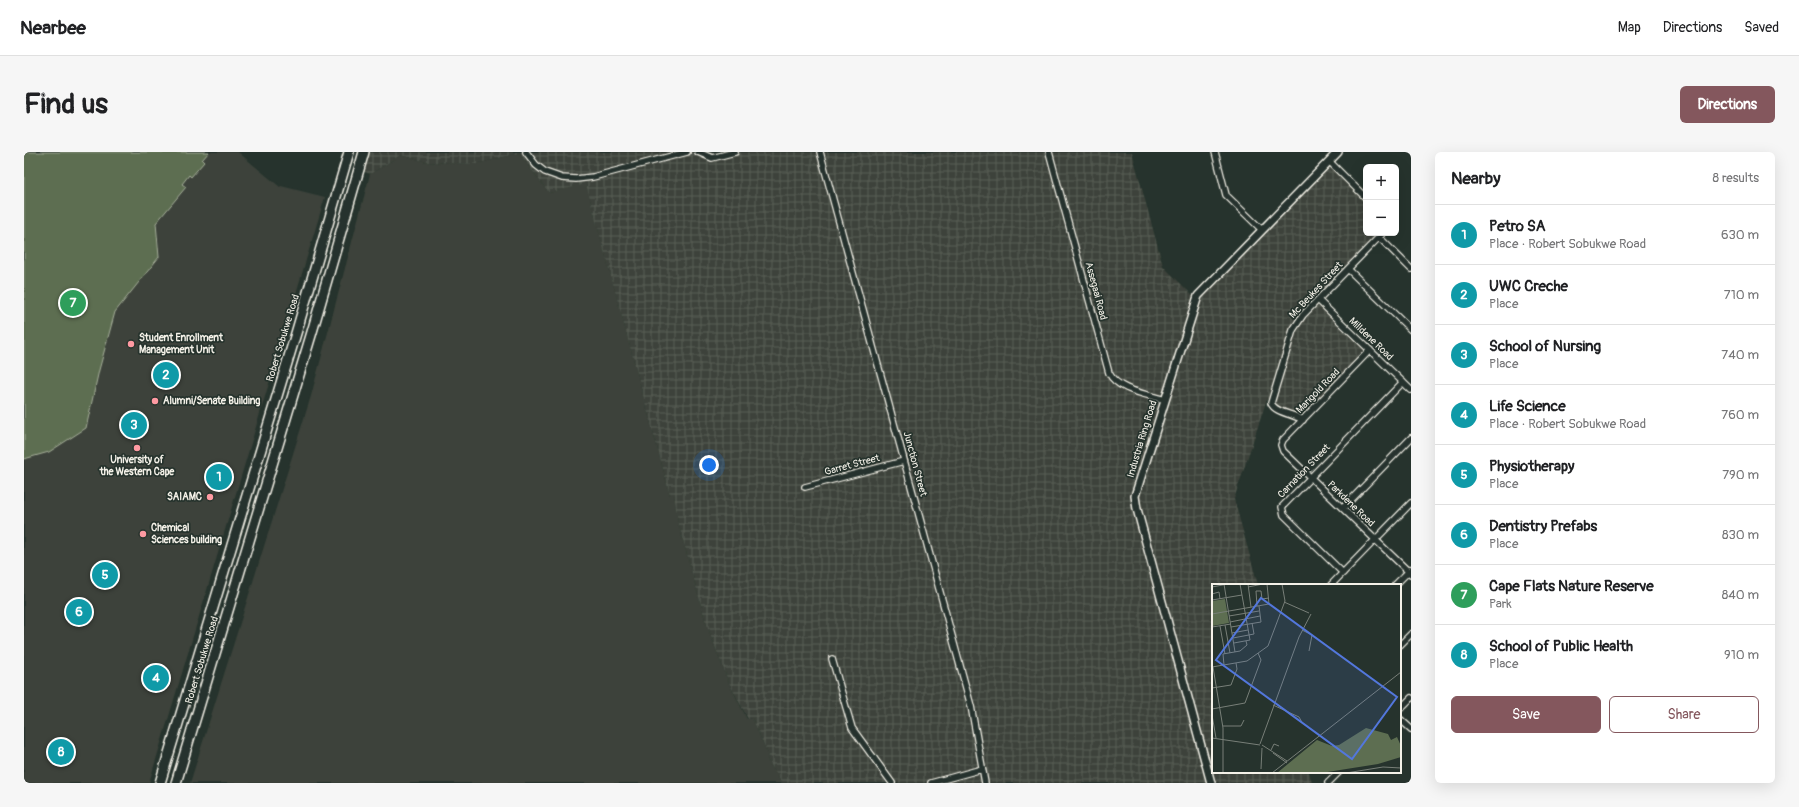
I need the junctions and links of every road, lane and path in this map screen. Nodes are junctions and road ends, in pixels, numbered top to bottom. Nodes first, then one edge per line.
1 (349, 152) edge
2 (364, 152) edge
3 (526, 152) edge
4 (687, 152) edge
5 (698, 152) edge
6 (735, 152) edge
7 (820, 152) edge
8 (1049, 152) edge
9 (1215, 152) edge
10 (1338, 152) edge
11 (1329, 161) junction
12 (1363, 195) edge
13 (1262, 230) junction
14 (1380, 236) edge
15 (1382, 236) edge
16 (1348, 269) junction
17 (1411, 269) edge
18 (1318, 300) junction
19 (1411, 330) edge
20 (1370, 350) junction
21 (1402, 382) junction
22 (1411, 390) edge
23 (1164, 400) junction
24 (1303, 420) junction
25 (1411, 438) edge
26 (1281, 445) joint
27 (904, 461) junction
28 (1310, 477) junction
29 (805, 488) dead end
30 (1411, 503) edge
31 (1343, 508) junction
32 (1375, 540) junction
33 (1343, 572) junction
34 (1410, 572) edge
35 (1332, 584) edge
36 (1396, 584) edge
37 (1411, 634) edge
38 (1401, 644) edge
39 (832, 659) dead end
40 (1411, 698) edge
41 (1401, 708) edge
42 (1401, 720) edge
43 (1411, 729) edge
44 (982, 769) junction
45 (1338, 773) edge
46 (160, 783) edge
47 (176, 783) edge
48 (892, 783) edge
49 (931, 783) edge
50 (985, 783) edge
51 (1211, 783) edge
52 (1328, 783) edge

1 - 46 main road, Robert Sobukwe Road
2 - 47 main road, Robert Sobukwe Road
3 - 4 street
5 - 6 street
7 - 27 street, Junction Street
8 - 23 street, Assegaai Road
9 - 13 street
10 - 11 street, Industria Ring Road
11 - 12 street
11 - 13 street, Industria Ring Road
13 - 23 street, Industria Ring Road
14 - 16 street, Mc Beukes Street
15 - 17 street
16 - 18 street, Mc Beukes Street
16 - 19 street
18 - 20 street, Milldene Road
18 - 24 street, Mc Beukes Street
20 - 21 street, Milldene Road
20 - 24 street, Marigold Road
21 - 22 street, Milldene Road
21 - 28 street, Carnation Street
23 - 51 street, Industria Ring Road
24 - 26 street, Marigold Road
25 - 31 street
26 - 28 street, Parkdene Road
27 - 29 street, Garret Street
27 - 44 street, Junction Street
28 - 31 street, Parkdene Road
28 - 33 street, Carnation Street
30 - 32 street
31 - 32 street, Parkdene Road
32 - 33 street
32 - 34 street, Parkdene Road
33 - 35 street
34 - 36 street
37 - 38 street
39 - 48 street
40 - 41 street
42 - 43 street
44 - 49 street
44 - 50 street, Junction Street
45 - 52 street

